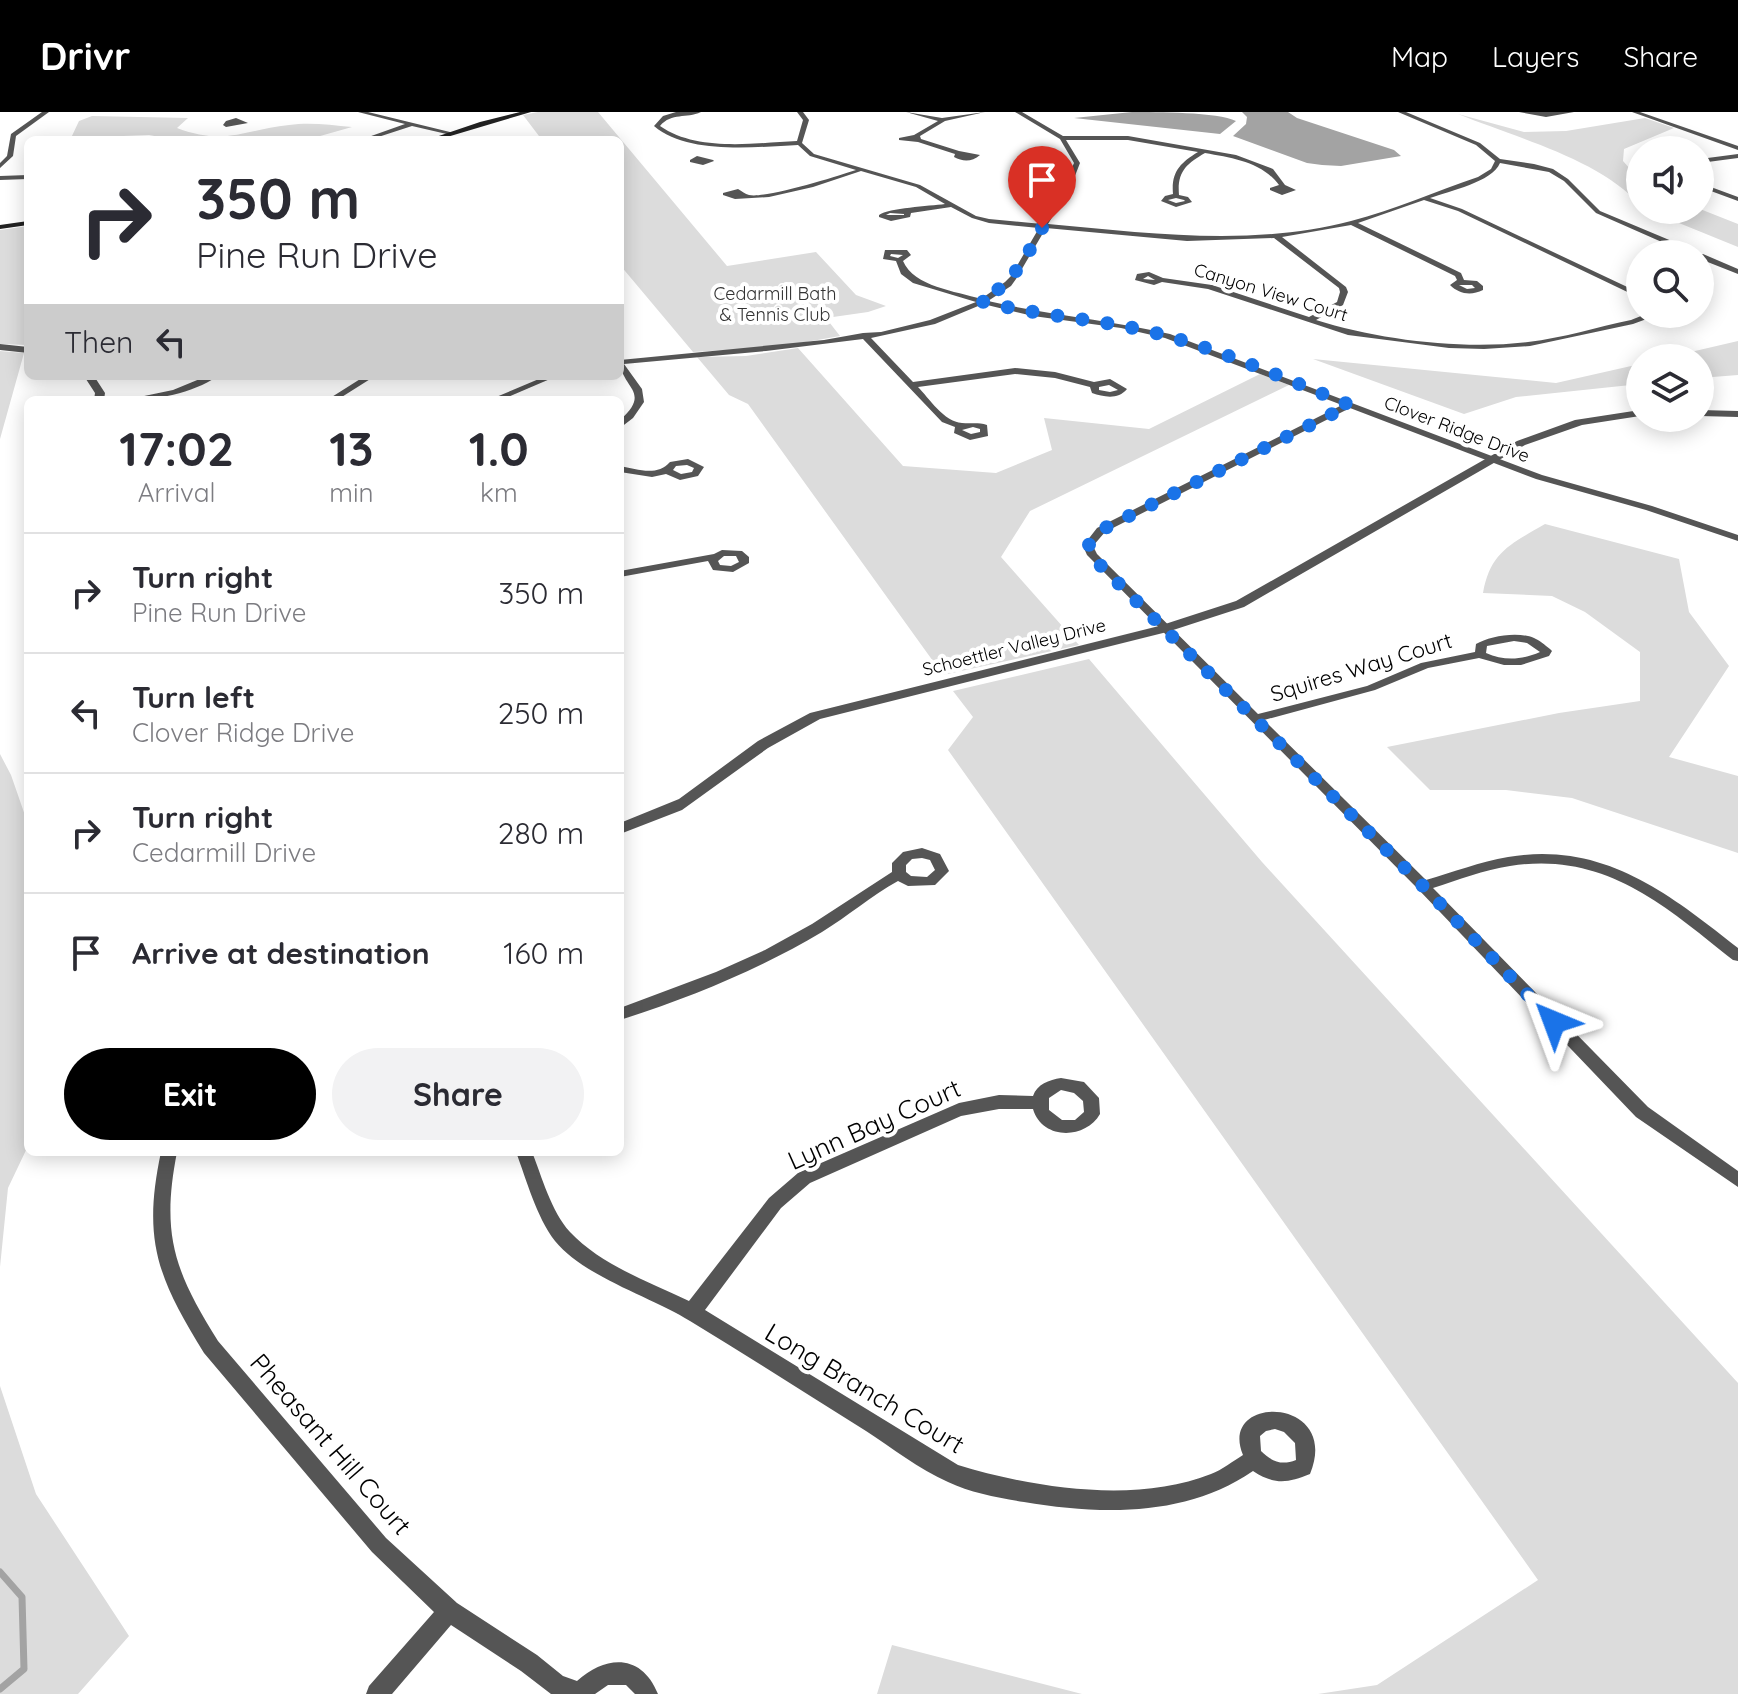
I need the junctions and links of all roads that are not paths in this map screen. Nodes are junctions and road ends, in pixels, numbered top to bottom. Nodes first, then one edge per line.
1 (46, 112) edge
2 (361, 112) edge
3 (528, 112) edge
4 (698, 112) edge
5 (800, 112) edge
6 (909, 112) edge
7 (982, 112) edge
8 (1018, 112) edge
9 (1401, 112) edge
10 (1522, 112) edge
11 (1571, 112) edge
12 (1635, 112) edge
13 (679, 113) edge
14 (247, 116) dead end
15 (240, 120) dead end
16 (943, 120) junction
17 (412, 124) junction
18 (451, 133) junction
19 (375, 136) edge
20 (442, 136) edge
21 (1062, 138) junction
22 (715, 143) junction
23 (799, 143) junction
24 (1738, 148) edge
25 (1204, 151) junction
26 (958, 153) dead end
27 (1738, 156) edge
28 (699, 158) dead end
29 (1714, 159) edge
30 (1498, 161) junction
31 (0, 166) edge
32 (859, 171) junction
33 (24, 177) edge
34 (0, 178) edge
35 (1283, 186) dead end
36 (1714, 190) edge
37 (746, 195) dead end
38 (1176, 196) dead end
39 (1425, 198) junction
40 (1738, 199) edge
41 (951, 205) junction
42 (907, 212) dead end
43 (1352, 223) junction
44 (24, 224) edge
45 (0, 227) edge
46 (1042, 228) junction
47 (1276, 236) junction
48 (1663, 240) edge
49 (899, 260) dead end
50 (1714, 262) edge
51 (1738, 272) edge
52 (1161, 280) dead end
53 (1461, 281) dead end
54 (1626, 289) edge
55 (980, 301) junction
56 (1308, 321) junction
57 (1626, 321) edge
58 (863, 335) junction
59 (0, 347) edge
60 (24, 350) edge
61 (624, 362) edge
62 (624, 368) edge
63 (204, 380) edge
64 (364, 380) edge
65 (543, 380) edge
66 (911, 385) junction
67 (1094, 385) dead end
68 (152, 396) edge
69 (338, 396) edge
70 (503, 396) edge
71 (1350, 405) junction
72 (1714, 413) edge
73 (1738, 414) edge
74 (1626, 415) edge
75 (624, 422) edge
76 (960, 426) dead end
77 (1493, 459) junction
78 (624, 470) edge
79 (667, 471) dead end
80 (1738, 538) edge
81 (714, 557) dead end
82 (624, 573) edge
83 (1163, 629) junction
84 (1480, 654) junction
85 (1254, 719) junction
86 (624, 827) edge
87 (899, 874) dead end
88 (1423, 886) junction
89 (1738, 956) edge
90 (624, 1012) edge
91 (1039, 1103) dead end
92 (173, 1156) edge
93 (526, 1156) edge
94 (1738, 1180) edge
95 (692, 1312) junction
96 (1254, 1459) dead end
97 (449, 1611) junction
98 (377, 1694) edge
99 (580, 1694) edge
100 (647, 1694) edge

1 - 31 street
2 - 17 street
3 - 18 main road
4 - 13 street
5 - 23 street
6 - 16 street
7 - 16 street
8 - 21 street
9 - 30 street
10 - 11 street
12 - 24 street
13 - 22 street
14 - 15 street
16 - 26 street
17 - 18 street
17 - 19 street
18 - 20 main road
21 - 25 street
21 - 46 street
22 - 23 street
22 - 28 street
23 - 32 street
25 - 35 street
25 - 38 street
27 - 29 street
30 - 39 street
30 - 48 street
32 - 37 street
32 - 41 street
33 - 34 street
36 - 40 street
39 - 43 street
39 - 54 street
41 - 42 street
41 - 46 street
43 - 47 street
43 - 53 street
44 - 45 main road
46 - 47 street
46 - 55 street
47 - 56 street
49 - 55 street, Clover Ridge Drive
50 - 51 street
52 - 56 street, Canyon View Court
55 - 58 street
55 - 71 street, Clover Ridge Drive
56 - 57 street, Canyon View Court
58 - 61 street
58 - 66 street
59 - 60 street
62 - 75 street
63 - 68 street
64 - 69 street
65 - 70 street
66 - 67 street
66 - 76 street
71 - 77 street, Clover Ridge Drive
71 - 83 street
72 - 73 street
74 - 77 street, Schoettler Valley Drive
77 - 80 street, Clover Ridge Drive
77 - 83 street, Schoettler Valley Drive
78 - 79 street
81 - 82 street
83 - 85 street
83 - 86 street, Schoettler Valley Drive
84 - 84 street, Squires Way Court
84 - 85 street, Squires Way Court
85 - 88 street
87 - 90 street
88 - 89 street
88 - 94 street
91 - 95 street, Lynn Bay Court
92 - 97 street, Pheasant Hill Court
93 - 95 street, Long Branch Court
95 - 96 street, Long Branch Court
97 - 98 street
97 - 99 street, Pheasant Hill Court
99 - 100 street, Pheasant Hill Court

